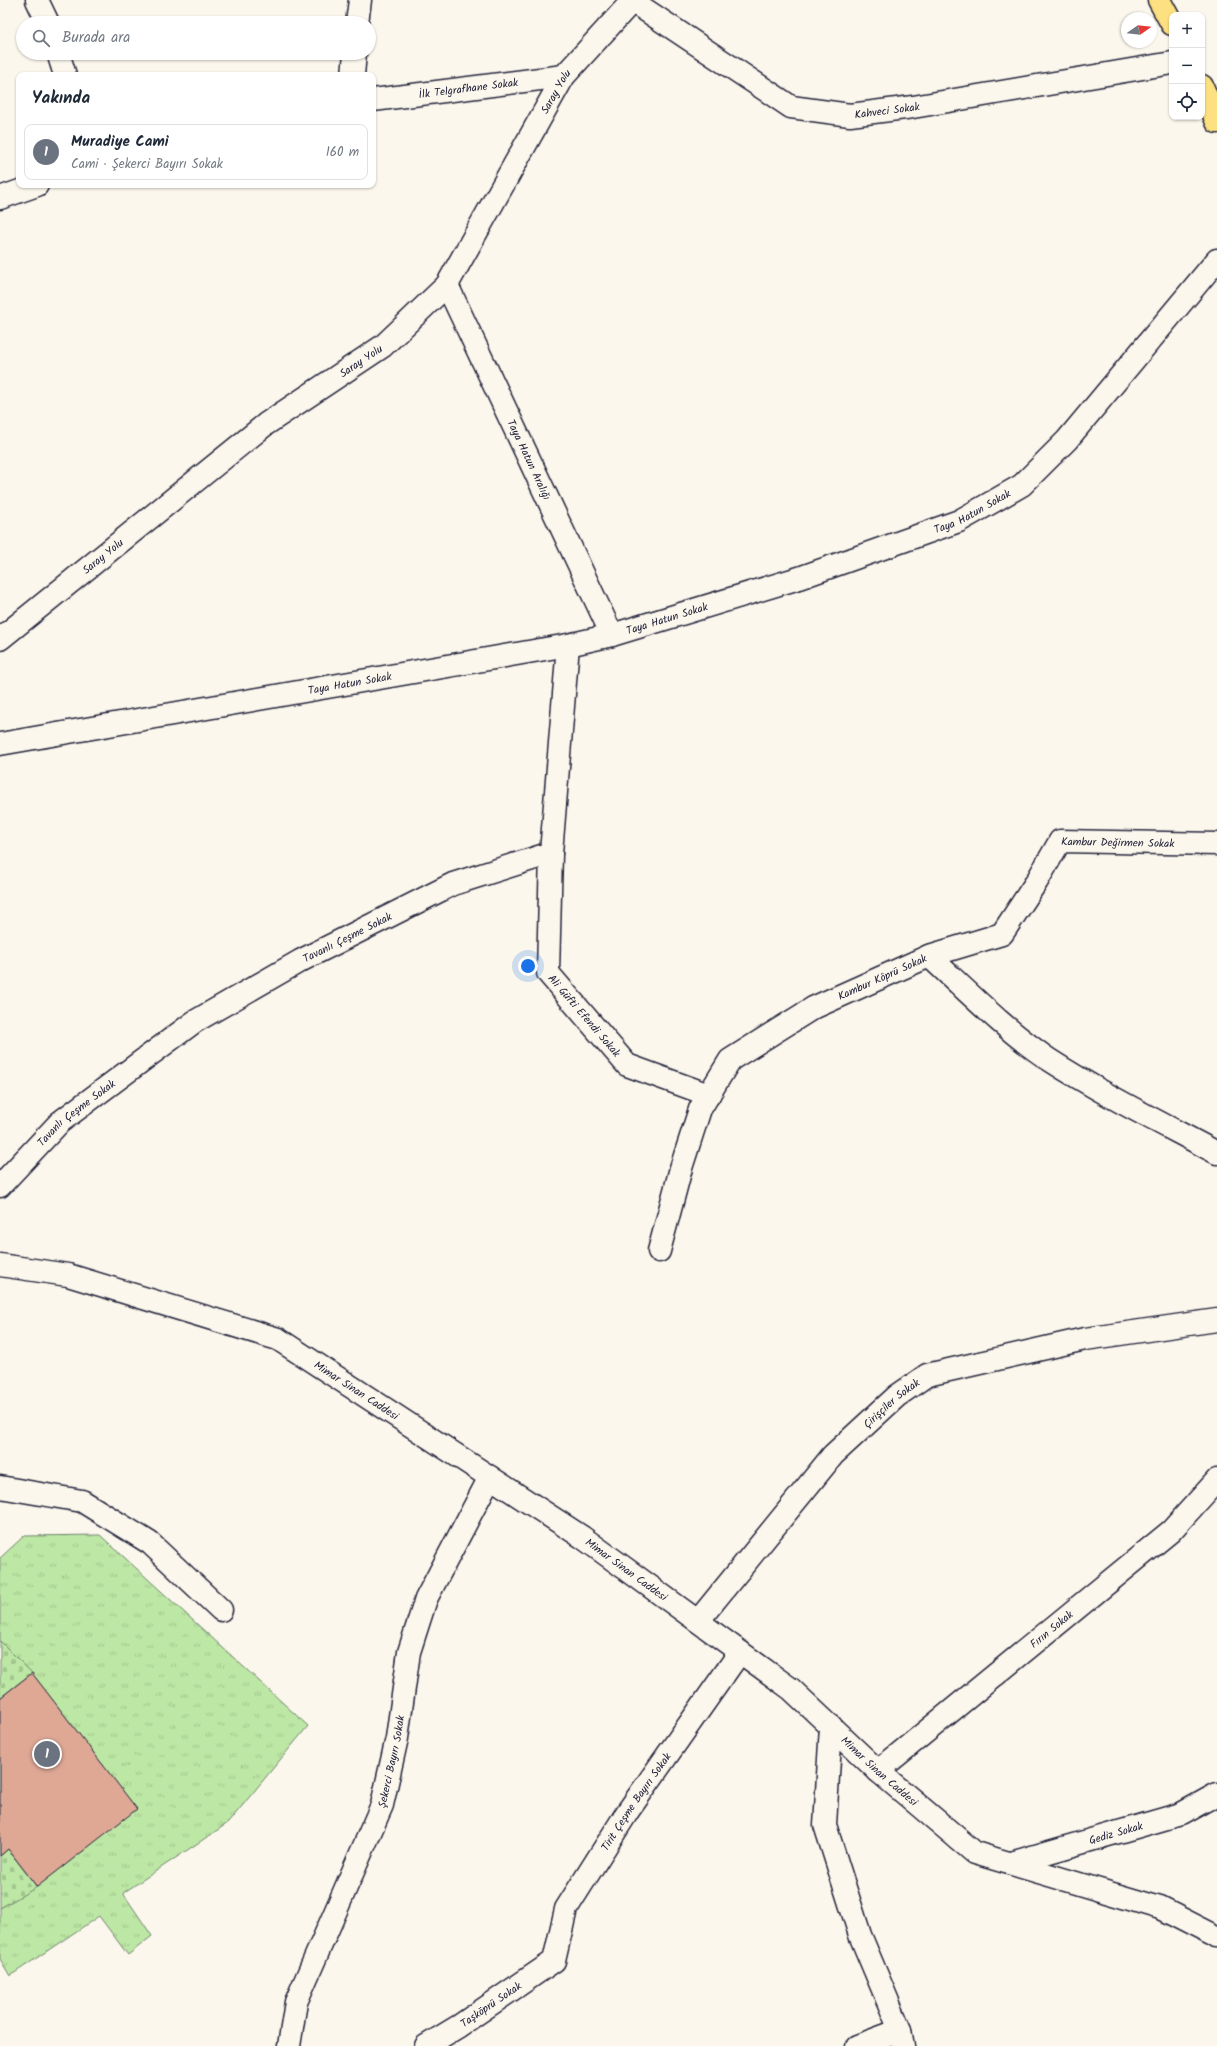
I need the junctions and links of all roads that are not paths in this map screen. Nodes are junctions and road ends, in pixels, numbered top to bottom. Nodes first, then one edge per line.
1 (37, 0) edge
2 (360, 0) edge
3 (1159, 0) edge
4 (632, 1) edge
5 (45, 16) edge
6 (358, 16) edge
7 (1169, 18) edge
8 (60, 60) edge
9 (354, 60) edge
10 (1169, 64) edge
11 (64, 72) edge
12 (352, 72) edge
13 (564, 76) junction
14 (1205, 93) edge
15 (376, 100) edge
16 (1217, 122) edge
17 (28, 188) edge
18 (0, 198) edge
19 (1217, 260) edge
20 (447, 284) junction
21 (612, 635) junction
22 (0, 639) edge
23 (568, 645) junction
24 (0, 744) edge
25 (1217, 844) edge
26 (551, 853) junction
27 (929, 956) junction
28 (709, 1095) junction
29 (1217, 1154) edge
30 (0, 1186) edge
31 (659, 1251) dead end
32 (0, 1265) edge
33 (1217, 1320) edge
34 (490, 1477) junction
35 (1217, 1480) edge
36 (0, 1487) edge
37 (221, 1610) dead end
38 (698, 1621) junction
39 (740, 1652) junction
40 (831, 1726) junction
41 (878, 1771) junction
42 (1217, 1794) edge
43 (1011, 1863) junction
44 (1217, 1937) edge
45 (554, 1961) joint
46 (901, 2038) edge
47 (289, 2046) edge
48 (426, 2046) edge
49 (857, 2046) edge

1 - 5 street
2 - 6 street
3 - 7 main road
4 - 10 street, Kahveci Sokak
4 - 13 street, Saray Yolu
8 - 11 street
9 - 12 street
13 - 15 street, İlk Telgrafhane Sokak
13 - 20 street, Saray Yolu
14 - 16 main road
17 - 18 street
19 - 21 street, Taya Hatun Sokak
20 - 21 street, Taya Hatun Aralığı
20 - 22 street, Saray Yolu
21 - 23 street, Taya Hatun Sokak
23 - 24 street, Taya Hatun Sokak
23 - 26 street
25 - 27 street, Kambur Değirmen Sokak
26 - 28 street, Ali Güfti Efendi Sokak
26 - 30 street, Tavanlı Çeşme Sokak
27 - 28 street, Kambur Köprü Sokak
27 - 29 street, Kambur Köprü Sokak
28 - 31 street, Kambur Köprü Sokak
32 - 34 street, Mimar Sinan Caddesi
33 - 38 street, Çirişçiler Sokak
34 - 38 street, Mimar Sinan Caddesi
34 - 47 street, Şekerci Bayırı Sokak
35 - 41 street, Fırın Sokak
36 - 37 street
38 - 39 street, Mimar Sinan Caddesi
39 - 40 street, Mimar Sinan Caddesi
39 - 45 street, Tirit Çeşme Bayırı Sokak
40 - 41 street, Mimar Sinan Caddesi
40 - 46 street
41 - 43 street, Mimar Sinan Caddesi
42 - 43 street, Gediz Sokak
43 - 44 street, Mimar Sinan Caddesi
45 - 48 street, Taşköprü Sokak
46 - 49 street

